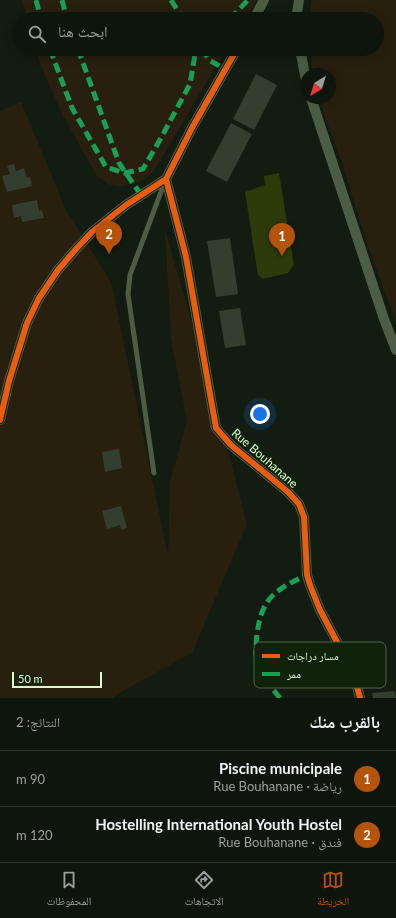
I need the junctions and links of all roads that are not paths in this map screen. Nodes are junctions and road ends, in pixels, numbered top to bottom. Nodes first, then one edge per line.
1 (264, 0) edge
2 (299, 0) edge
3 (258, 12) edge
4 (297, 12) edge
5 (233, 56) edge
6 (301, 56) edge
7 (304, 68) edge
8 (313, 104) edge
9 (166, 179) junction
10 (396, 350) edge
11 (0, 420) edge
12 (154, 473) dead end
13 (337, 642) edge
14 (358, 688) edge
15 (360, 698) edge

1 - 3 street
2 - 4 street
5 - 9 street
6 - 7 street
8 - 10 street
9 - 11 street
9 - 12 lane
9 - 13 street, Rue Bouhanane
14 - 15 street, Rue Bouhanane

